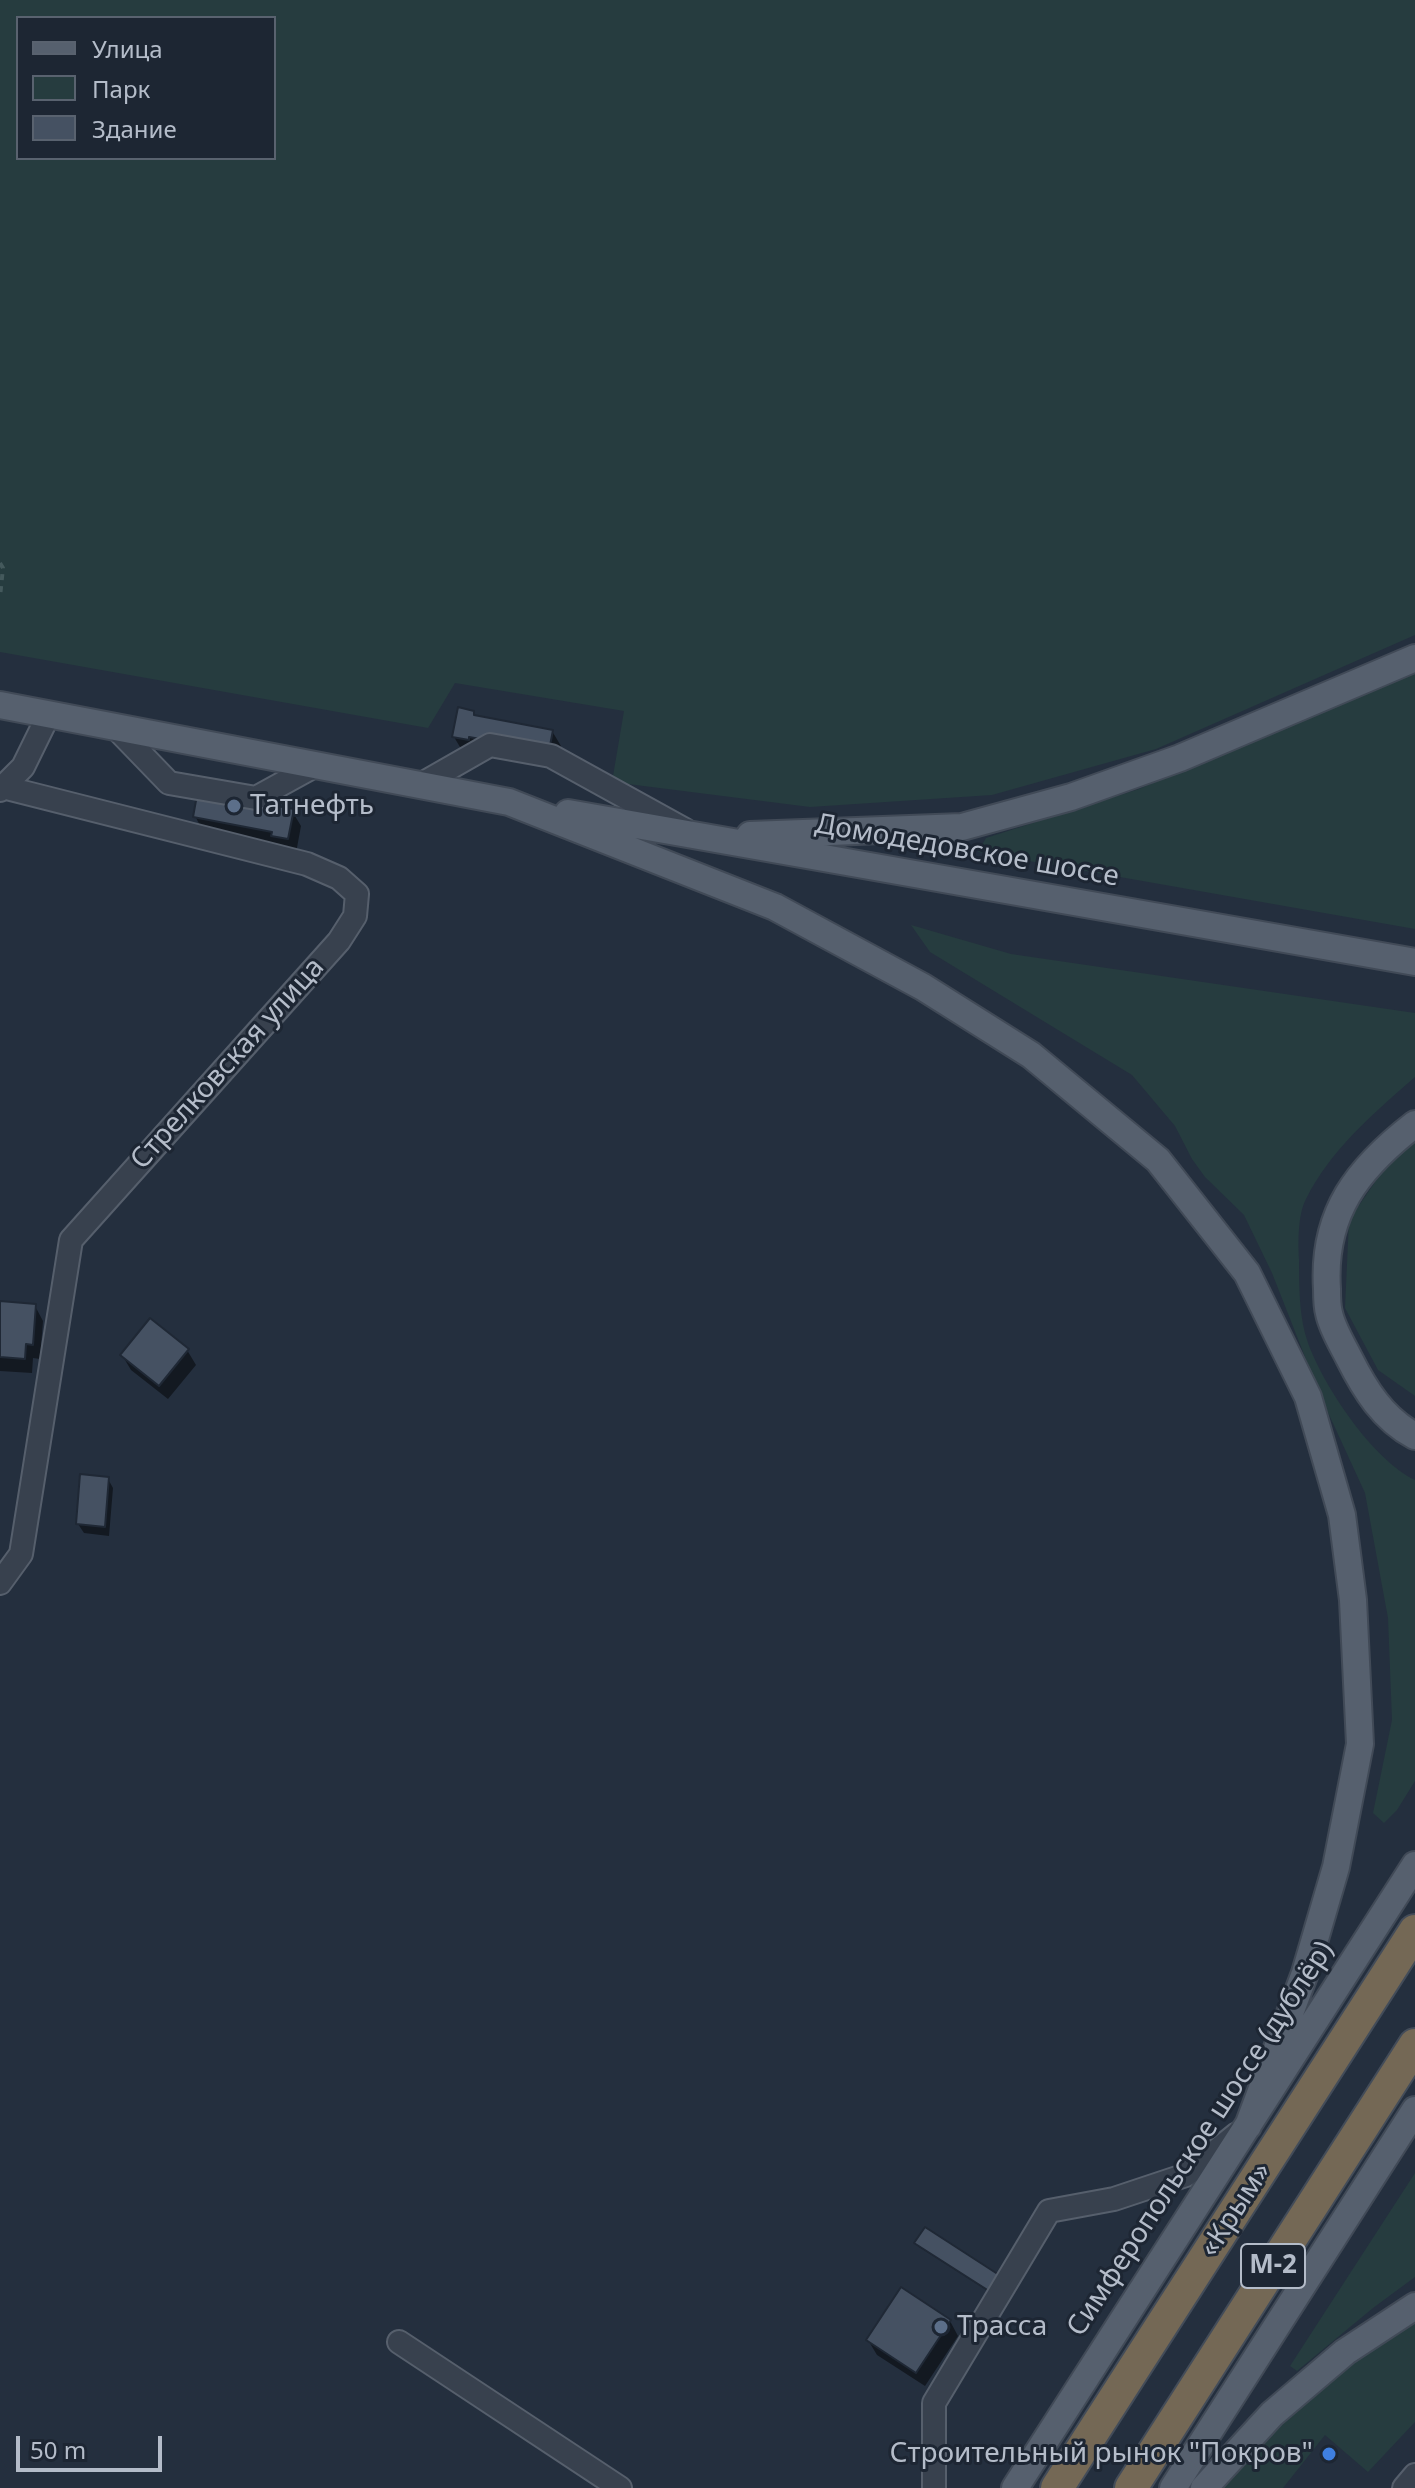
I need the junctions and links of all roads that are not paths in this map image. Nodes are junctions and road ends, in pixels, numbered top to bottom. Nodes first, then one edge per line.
1 (1415, 658) edge
2 (0, 705) edge
3 (49, 714) junction
4 (114, 726) junction
5 (316, 765) junction
6 (420, 785) junction
7 (1, 788) edge
8 (509, 802) junction
9 (696, 837) junction
10 (1415, 962) edge
11 (1415, 1124) edge
12 (1415, 1436) edge
13 (0, 1583) edge
14 (1415, 1865) edge
15 (1415, 1931) edge
16 (1415, 2045) edge
17 (1415, 2110) edge
18 (1248, 2126) junction
19 (1415, 2306) edge
20 (399, 2342) dead end
21 (1415, 2475) edge
22 (620, 2488) edge
23 (934, 2488) edge
24 (1015, 2488) edge
25 (1057, 2488) edge
26 (1131, 2488) edge
27 (1173, 2488) edge
28 (1204, 2488) edge
29 (1404, 2488) edge

1 - 9 main road
2 - 3 main road
3 - 4 main road
3 - 7 street
4 - 5 main road
4 - 5 street
5 - 6 main road
6 - 8 main road
6 - 9 street
7 - 13 street, Стрелковская улица
8 - 9 main road, Домодедовское шоссе
8 - 18 main road
9 - 10 main road, Домодедовское шоссе
11 - 12 main road
14 - 18 main road, Симферопольское шоссе (дублёр)
15 - 25 highway, «Крым» / М-2
16 - 26 highway, М-2
17 - 27 main road
18 - 23 street
18 - 24 main road, Симферопольское шоссе (дублёр)
19 - 28 main road
20 - 22 street
21 - 29 street

